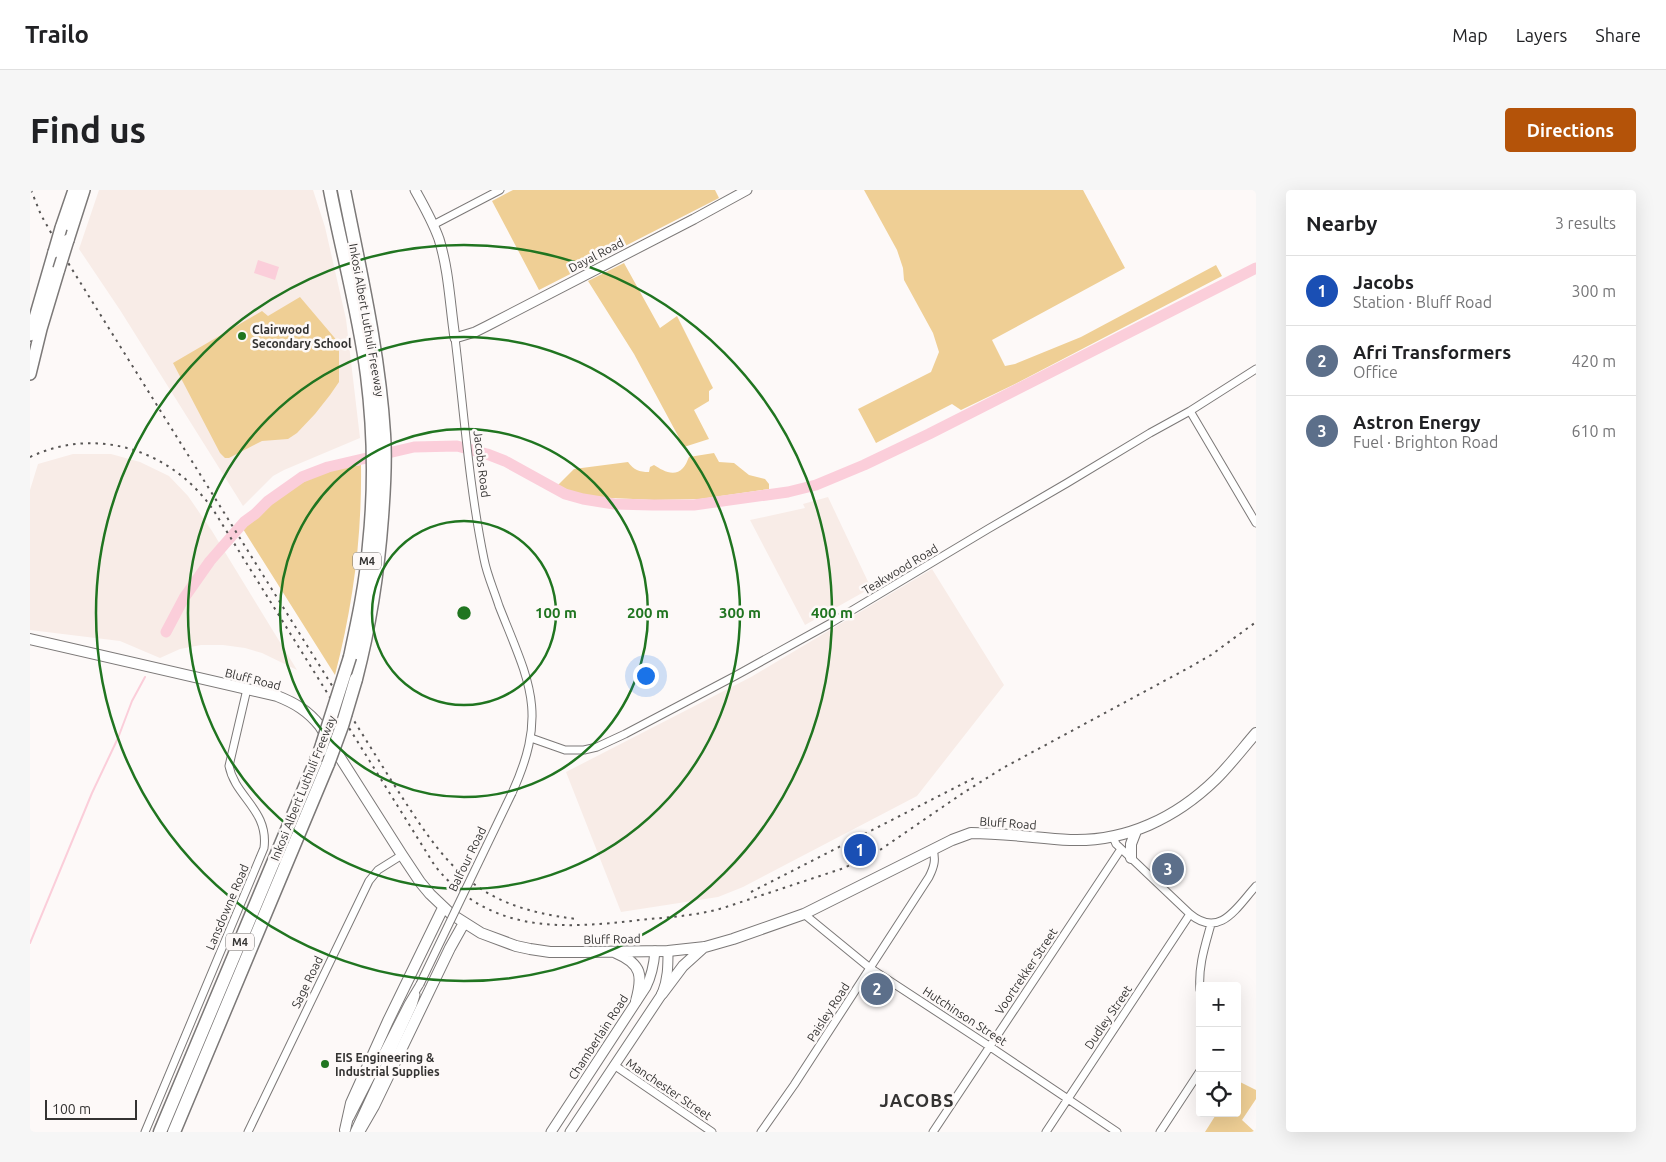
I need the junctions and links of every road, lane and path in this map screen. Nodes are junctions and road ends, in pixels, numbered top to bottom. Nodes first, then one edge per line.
1 (74, 190) edge
2 (84, 190) edge
3 (325, 190) edge
4 (330, 190) edge
5 (344, 190) edge
6 (352, 190) edge
7 (415, 190) edge
8 (500, 190) edge
9 (747, 190) edge
10 (335, 215) junction
11 (433, 225) junction
12 (357, 256) junction
13 (30, 335) edge
14 (455, 338) junction
15 (1256, 369) edge
16 (30, 374) edge
17 (1190, 411) junction
18 (378, 435) junction
19 (378, 464) junction
20 (1256, 523) edge
21 (30, 638) edge
22 (247, 689) junction
23 (1256, 733) edge
24 (531, 738) junction
25 (1136, 831) junction
26 (1113, 837) junction
27 (1121, 849) junction
28 (933, 850) junction
29 (402, 855) junction
30 (1131, 858) junction
31 (1256, 886) edge
32 (443, 908) junction
33 (804, 914) junction
34 (1190, 914) junction
35 (464, 923) junction
36 (1211, 924) junction
37 (705, 947) junction
38 (655, 951) junction
39 (668, 951) junction
40 (612, 952) junction
41 (870, 968) junction
42 (1200, 982) edge
43 (662, 994) junction
44 (636, 1002) junction
45 (989, 1046) junction
46 (614, 1065) junction
47 (1199, 1072) edge
48 (1068, 1098) junction
49 (348, 1131) edge
50 (145, 1132) edge
51 (160, 1132) edge
52 (174, 1132) edge
53 (248, 1132) edge
54 (359, 1132) edge
55 (551, 1132) edge
56 (570, 1132) edge
57 (712, 1132) edge
58 (761, 1132) edge
59 (933, 1132) edge
60 (1046, 1132) edge
61 (1117, 1132) edge
62 (1160, 1132) edge

1 - 13 highway, bridge
2 - 16 highway, bridge
3 - 10 highway
4 - 10 highway, Inkosi Albert Luthuli Freeway / M4
5 - 12 highway, Inkosi Albert Luthuli Freeway / M4
6 - 12 highway
7 - 11 street, Jacobs Road
8 - 11 street
9 - 14 street, Dayal Road
10 - 18 highway, Inkosi Albert Luthuli Freeway / M4
11 - 14 street, Jacobs Road
12 - 18 highway, Inkosi Albert Luthuli Freeway / M4
14 - 24 street, Jacobs Road
15 - 17 street, Teakwood Road
17 - 20 street
17 - 24 street, Teakwood Road
18 - 19 highway, Inkosi Albert Luthuli Freeway / M4
19 - 51 highway, Inkosi Albert Luthuli Freeway / M4, bridge
19 - 52 highway, Inkosi Albert Luthuli Freeway / M4, bridge
21 - 22 main road, Bluff Road
22 - 29 main road, Bluff Road
22 - 50 street, Lansdowne Road
23 - 25 main road, Bluff Road
24 - 49 street, Balfour Road, bridge
25 - 26 main road, Bluff Road
25 - 30 main road
26 - 27 street
26 - 28 main road, Bluff Road
27 - 30 street
27 - 45 street, Voortrekker Street
28 - 33 main road, Bluff Road
28 - 41 street, Paisley Road
29 - 32 main road, Bluff Road
29 - 53 street, Sage Road
30 - 34 street
31 - 36 street
32 - 35 main road, Bluff Road
32 - 49 main road
33 - 37 main road, Bluff Road
33 - 41 street, Hutchinson Street
34 - 36 street
34 - 48 street, Dudley Street
35 - 40 main road, Bluff Road
35 - 54 main road
36 - 42 street
37 - 39 main road, Bluff Road
37 - 43 main road
38 - 39 main road, Bluff Road
38 - 40 main road, Bluff Road
38 - 44 street, Chamberlain Road
39 - 43 street
40 - 44 main road
41 - 45 street, Hutchinson Street
41 - 58 street, Paisley Road
43 - 46 street
44 - 55 street, Chamberlain Road
45 - 48 street, Hutchinson Street
45 - 59 street, Voortrekker Street
46 - 56 street
46 - 57 street, Manchester Street
47 - 62 street
48 - 60 street, Dudley Street
48 - 61 street, Hutchinson Street

